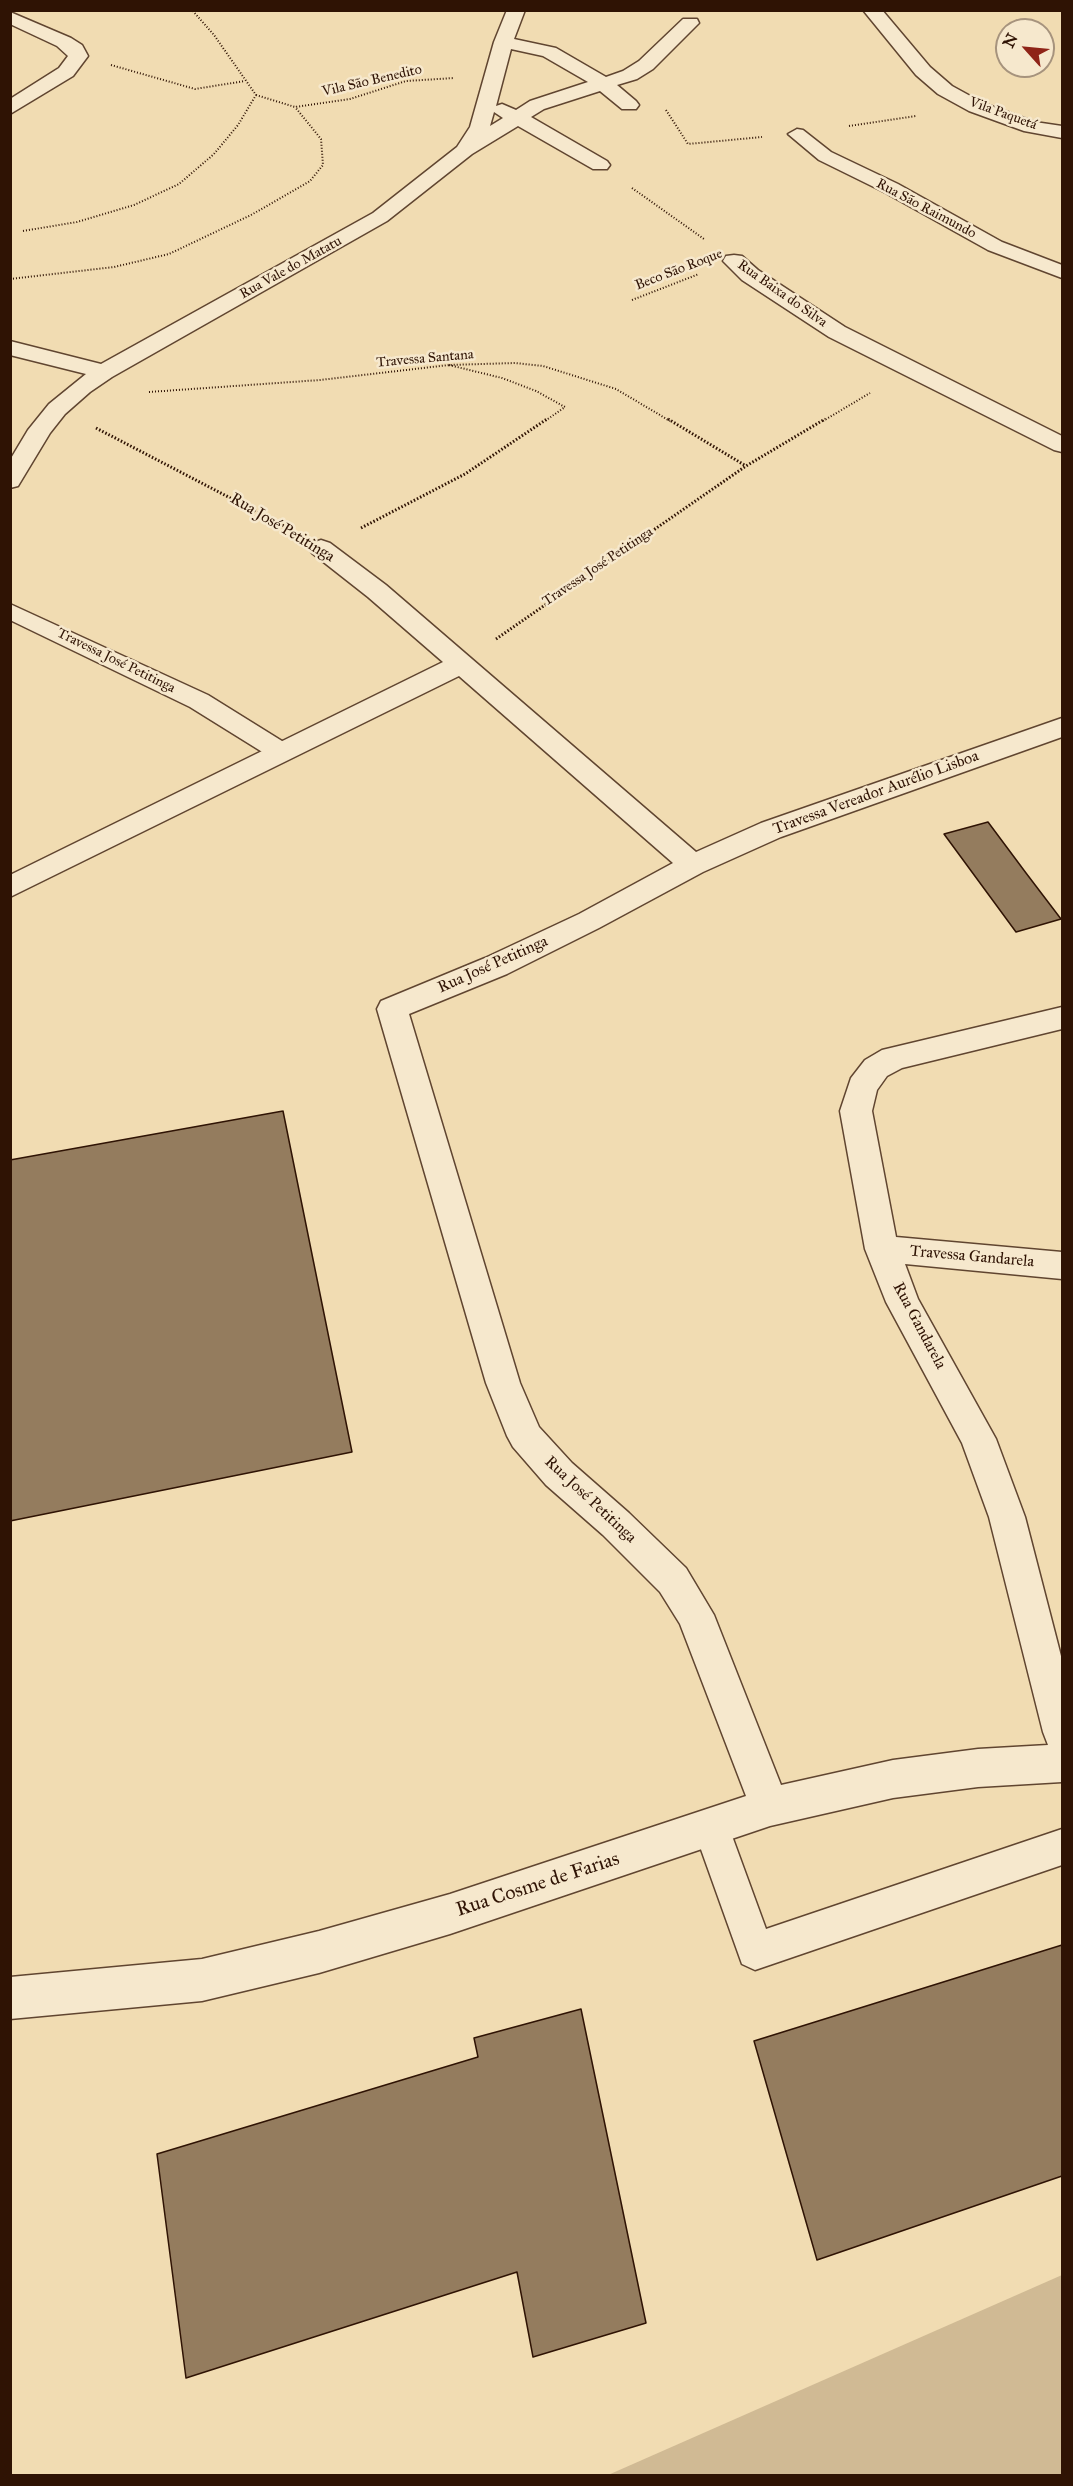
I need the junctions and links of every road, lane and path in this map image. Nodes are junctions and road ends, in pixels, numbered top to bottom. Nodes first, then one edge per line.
1 (192, 10) edge
2 (516, 10) edge
3 (872, 10) edge
4 (10, 17) edge
5 (690, 23) dead end
6 (503, 42) junction
7 (78, 56) junction
8 (494, 76) junction
9 (245, 81) junction
10 (604, 84) junction
11 (256, 95) junction
12 (488, 104) junction
13 (628, 105) dead end
14 (295, 107) junction
15 (10, 108) edge
16 (518, 117) junction
17 (1062, 132) edge
18 (797, 134) dead end
19 (464, 151) junction
20 (600, 165) joint
21 (23, 231) dead end
22 (734, 261) junction
23 (1062, 272) edge
24 (10, 279) edge
25 (632, 300) dead end
26 (10, 348) edge
27 (448, 366) junction
28 (909, 369) junction
29 (104, 372) junction
30 (82, 387) junction
31 (57, 409) junction
32 (1062, 445) edge
33 (746, 465) junction
34 (10, 481) edge
35 (321, 548) junction
36 (10, 611) edge
37 (461, 664) junction
38 (1062, 727) edge
39 (281, 752) junction
40 (693, 866) junction
41 (10, 888) edge
42 (1062, 1018) edge
43 (882, 1250) junction
44 (1062, 1265) edge
45 (1062, 1732) edge
46 (1062, 1764) edge
47 (770, 1807) junction
48 (711, 1827) junction
49 (1062, 1848) edge
50 (10, 1998) edge

1 - 9 path
2 - 6 street, Rua Vale do Matatu
3 - 17 street, Vila Paquetá
4 - 7 street
5 - 10 street
6 - 8 street, Rua Vale do Matatu
6 - 10 street
7 - 9 path
7 - 15 street
8 - 12 street, Rua Vale do Matatu
8 - 14 path, Vila São Benedito
9 - 11 path
10 - 13 street
10 - 16 street
11 - 14 path, Vila São Benedito
11 - 21 path
12 - 16 street
12 - 19 street, Rua Vale do Matatu
14 - 24 path
16 - 19 street
16 - 20 street
18 - 23 lane, Rua São Raimundo
19 - 29 street, Rua Vale do Matatu
20 - 22 path, Rua Baixa do Silva
22 - 25 path, Beco São Roque
22 - 28 street, Rua Baixa do Silva
26 - 29 street
27 - 30 path, Travessa Santana
27 - 33 path, Travessa Santana
27 - 35 path
28 - 32 street, Rua Baixa do Silva
28 - 33 path, Travessa José Petitinga
29 - 30 street, Rua Vale do Matatu
30 - 31 street, Rua Vale do Matatu
31 - 34 street, Rua Vale do Matatu
31 - 35 path, Rua José Petitinga
33 - 37 path, Travessa José Petitinga
35 - 37 street, Rua José Petitinga
36 - 39 lane, Travessa José Petitinga
37 - 39 street
37 - 40 street, Rua José Petitinga
38 - 40 street, Travessa Vereador Aurélio Lisboa
39 - 41 street
40 - 47 street, Rua José Petitinga
42 - 43 street, Rua Gandarela
43 - 44 street, Travessa Gandarela
43 - 45 street, Rua Gandarela
46 - 47 street, Rua Cosme de Farias
47 - 48 street, Rua Cosme de Farias
48 - 49 lane
48 - 50 street, Rua Cosme de Farias

